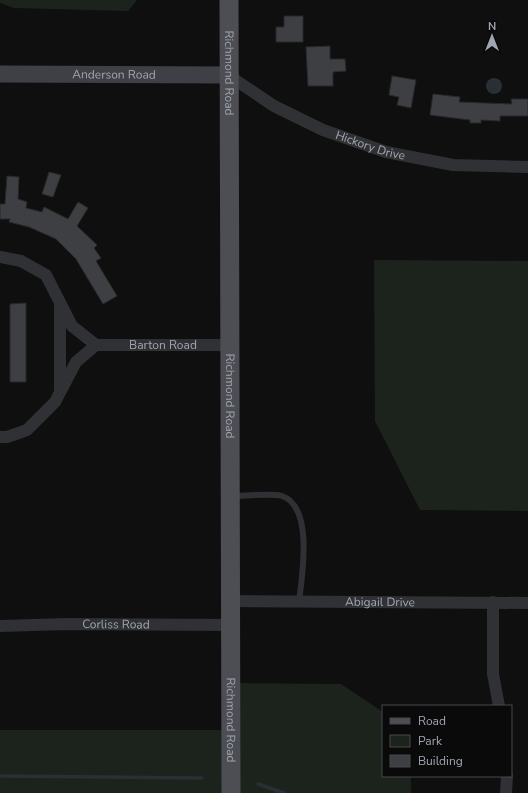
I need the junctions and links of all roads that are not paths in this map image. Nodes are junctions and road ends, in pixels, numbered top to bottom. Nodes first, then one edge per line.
1 (229, 0) edge
2 (0, 74) edge
3 (228, 75) junction
4 (528, 166) edge
5 (0, 257) edge
6 (60, 303) junction
7 (96, 345) junction
8 (230, 345) junction
9 (60, 393) junction
10 (0, 437) edge
11 (231, 496) junction
12 (232, 602) junction
13 (299, 602) junction
14 (493, 602) junction
15 (528, 603) edge
16 (232, 625) junction
17 (0, 626) edge
18 (499, 705) edge
19 (507, 777) edge
20 (232, 793) edge
21 (506, 793) edge

1 - 3 main road, Richmond Road
2 - 3 street, Anderson Road
3 - 4 street, Hickory Drive
3 - 8 main road, Richmond Road
5 - 6 street
6 - 7 street
6 - 9 street
7 - 8 street, Barton Road
7 - 9 street
8 - 11 main road, Richmond Road
9 - 10 street
11 - 12 main road, Richmond Road
11 - 13 lane
12 - 13 street, Abigail Drive
12 - 16 main road, Richmond Road
13 - 14 street, Abigail Drive
14 - 15 street, Abigail Drive
14 - 18 street
16 - 17 street, Corliss Road
16 - 20 main road, Richmond Road
19 - 21 street

